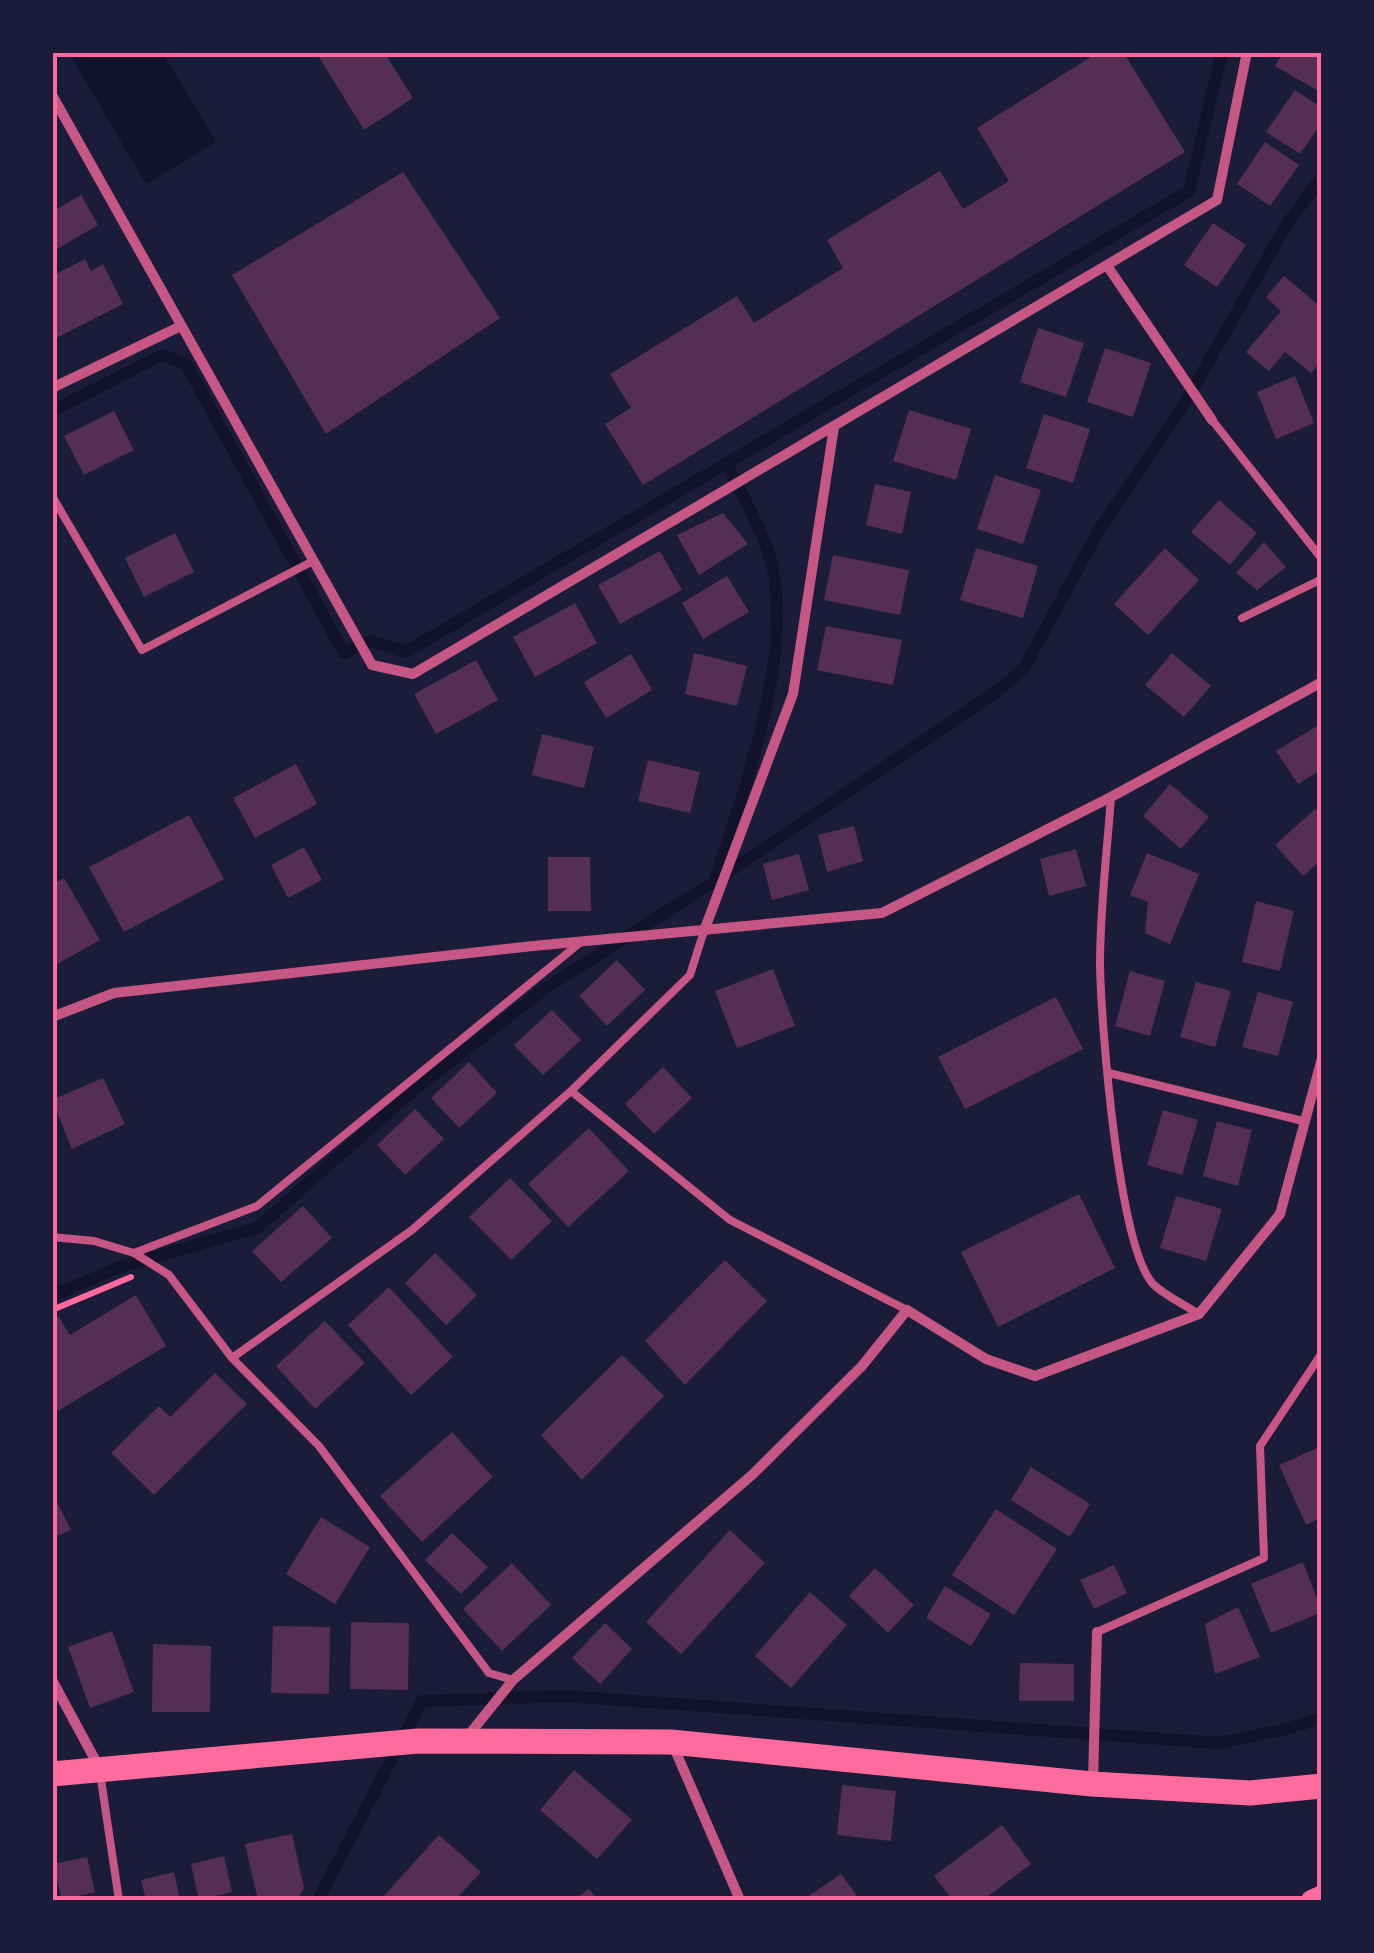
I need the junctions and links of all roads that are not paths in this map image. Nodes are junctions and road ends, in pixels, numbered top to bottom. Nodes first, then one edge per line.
1 (1247, 52) edge
2 (52, 95) edge
3 (1108, 267) junction
4 (181, 326) junction
5 (52, 388) edge
6 (1212, 420) joint
7 (834, 427) junction
8 (52, 496) edge
9 (1322, 559) edge
10 (313, 561) junction
11 (1322, 579) edge
12 (1242, 618) dead end
13 (1322, 682) edge
14 (1111, 797) junction
15 (704, 931) junction
16 (581, 942) junction
17 (52, 1017) edge
18 (1322, 1058) edge
19 (1109, 1073) junction
20 (571, 1091) junction
21 (1303, 1120) junction
22 (52, 1237) edge
23 (134, 1253) junction
24 (907, 1310) junction
25 (1199, 1314) junction
26 (1322, 1353) edge
27 (232, 1358) junction
28 (1096, 1632) joint
29 (52, 1680) edge
30 (512, 1680) junction
31 (464, 1740) junction
32 (671, 1742) junction
33 (100, 1768) junction
34 (52, 1774) edge
35 (1092, 1784) junction
36 (1322, 1786) edge
37 (1322, 1895) edge
38 (119, 1900) edge
39 (740, 1900) edge
40 (1311, 1900) edge

1 - 3 street
2 - 4 street
3 - 6 street
3 - 7 street
4 - 5 street
4 - 10 street
6 - 9 lane
7 - 10 street
7 - 15 street
8 - 10 lane
11 - 12 lane
13 - 14 street
14 - 15 street
14 - 19 lane
15 - 16 street
15 - 20 lane
16 - 17 street
16 - 23 lane
18 - 21 street
19 - 21 lane
19 - 25 lane
20 - 24 lane
20 - 27 lane
21 - 25 street
22 - 23 lane
23 - 27 lane
24 - 25 street
24 - 30 street
26 - 28 lane
27 - 30 lane
28 - 35 street
29 - 33 street
30 - 31 street
31 - 32 main road
31 - 33 main road
32 - 35 main road
32 - 39 street
33 - 34 main road
33 - 38 lane
35 - 36 main road
37 - 40 main road

